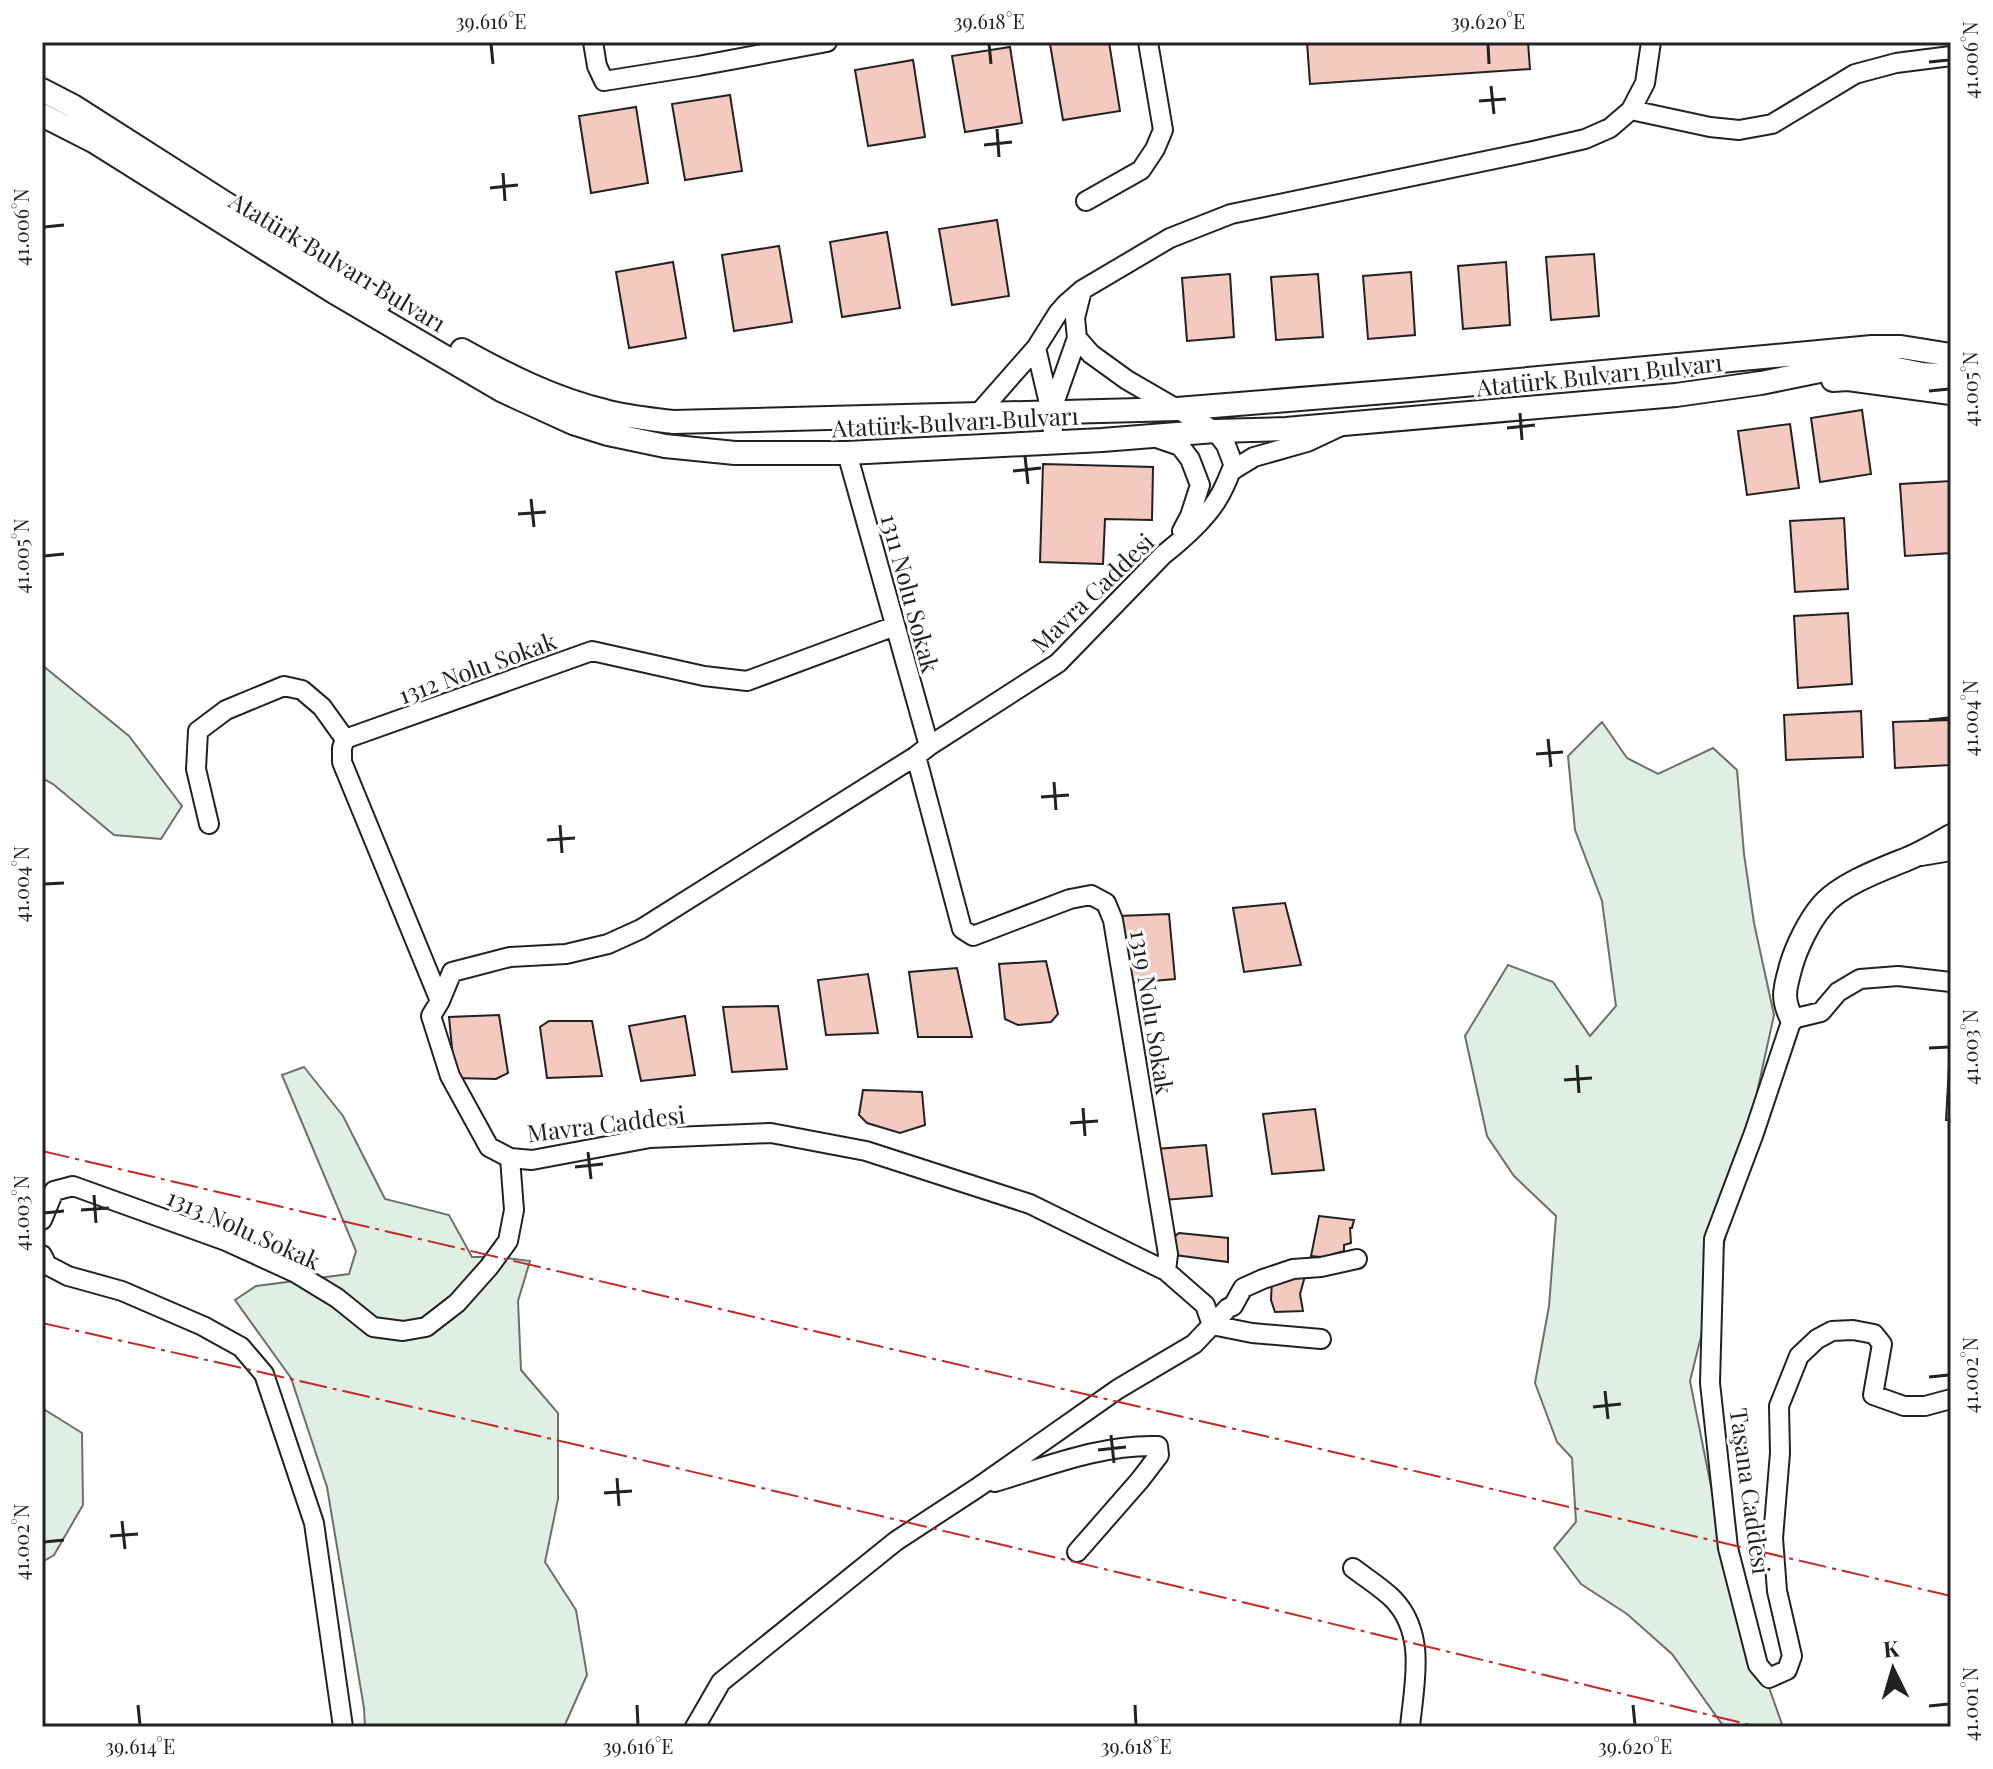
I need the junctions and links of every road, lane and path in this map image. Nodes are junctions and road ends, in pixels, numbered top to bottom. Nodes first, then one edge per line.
1 (593, 42) edge
2 (827, 42) edge
3 (1148, 42) edge
4 (1651, 42) edge
5 (1951, 56) edge
6 (42, 90) edge
7 (1631, 110) junction
8 (42, 115) edge
9 (1086, 201) dead end
10 (1082, 290) junction
11 (1077, 338) junction
12 (1036, 348) junction
13 (1951, 355) edge
14 (1817, 370) junction
15 (1951, 376) edge
16 (1951, 393) edge
17 (1177, 409) junction
18 (1051, 412) junction
19 (977, 415) junction
20 (1347, 424) junction
21 (1215, 431) junction
22 (1154, 437) junction
23 (1054, 442) junction
24 (847, 453) junction
25 (1231, 471) junction
26 (1176, 545) junction
27 (895, 626) junction
28 (345, 739) junction
29 (923, 751) junction
30 (209, 824) dead end
31 (1951, 836) edge
32 (1951, 851) edge
33 (1910, 858) junction
34 (1951, 982) edge
35 (440, 1001) junction
36 (1792, 1019) junction
37 (510, 1158) junction
38 (42, 1220) edge
39 (42, 1255) edge
40 (1357, 1259) dead end
41 (1166, 1271) junction
42 (1212, 1325) junction
43 (1321, 1339) dead end
44 (1951, 1399) edge
45 (977, 1488) junction
46 (1077, 1552) dead end
47 (1353, 1568) dead end
48 (343, 1727) edge
49 (695, 1727) edge
50 (1410, 1727) edge

1 - 2 street
3 - 9 street
4 - 7 street
5 - 7 street
6 - 19 street, Atatürk Bulvarı Bulvarı
7 - 10 street
8 - 24 street, Atatürk Bulvarı Bulvarı
10 - 11 street
10 - 12 street
11 - 17 street
11 - 18 street
12 - 18 street
12 - 19 street
13 - 17 street, Atatürk Bulvarı Bulvarı
14 - 15 street, Atatürk Bulvarı Bulvarı
14 - 16 street
14 - 20 street, Atatürk Bulvarı Bulvarı
17 - 18 street, Atatürk Bulvarı Bulvarı
17 - 21 street
18 - 19 street, Atatürk Bulvarı Bulvarı
18 - 23 street
20 - 21 street, Atatürk Bulvarı Bulvarı
20 - 25 street
21 - 22 street, Atatürk Bulvarı Bulvarı
21 - 25 street
22 - 23 street, Atatürk Bulvarı Bulvarı
22 - 26 street, Mavra Caddesi
23 - 24 street, Atatürk Bulvarı Bulvarı
24 - 27 street, 1311 Nolu Sokak
25 - 26 street, Mavra Caddesi
26 - 29 street, Mavra Caddesi
27 - 28 street, 1312 Nolu Sokak
27 - 29 street, 1311 Nolu Sokak
28 - 30 street
28 - 35 street
29 - 35 street, Mavra Caddesi
29 - 41 street, 1319 Nolu Sokak
31 - 33 street, Taşana Caddesi
32 - 33 street
33 - 36 street, Taşana Caddesi
34 - 36 street
35 - 37 street, Mavra Caddesi
36 - 44 street, Taşana Caddesi
37 - 38 street, 1313 Nolu Sokak
37 - 41 street, Mavra Caddesi
39 - 48 street
40 - 42 street
41 - 42 street, Mavra Caddesi
42 - 43 street
42 - 45 street
45 - 46 street
45 - 49 street
47 - 50 street

